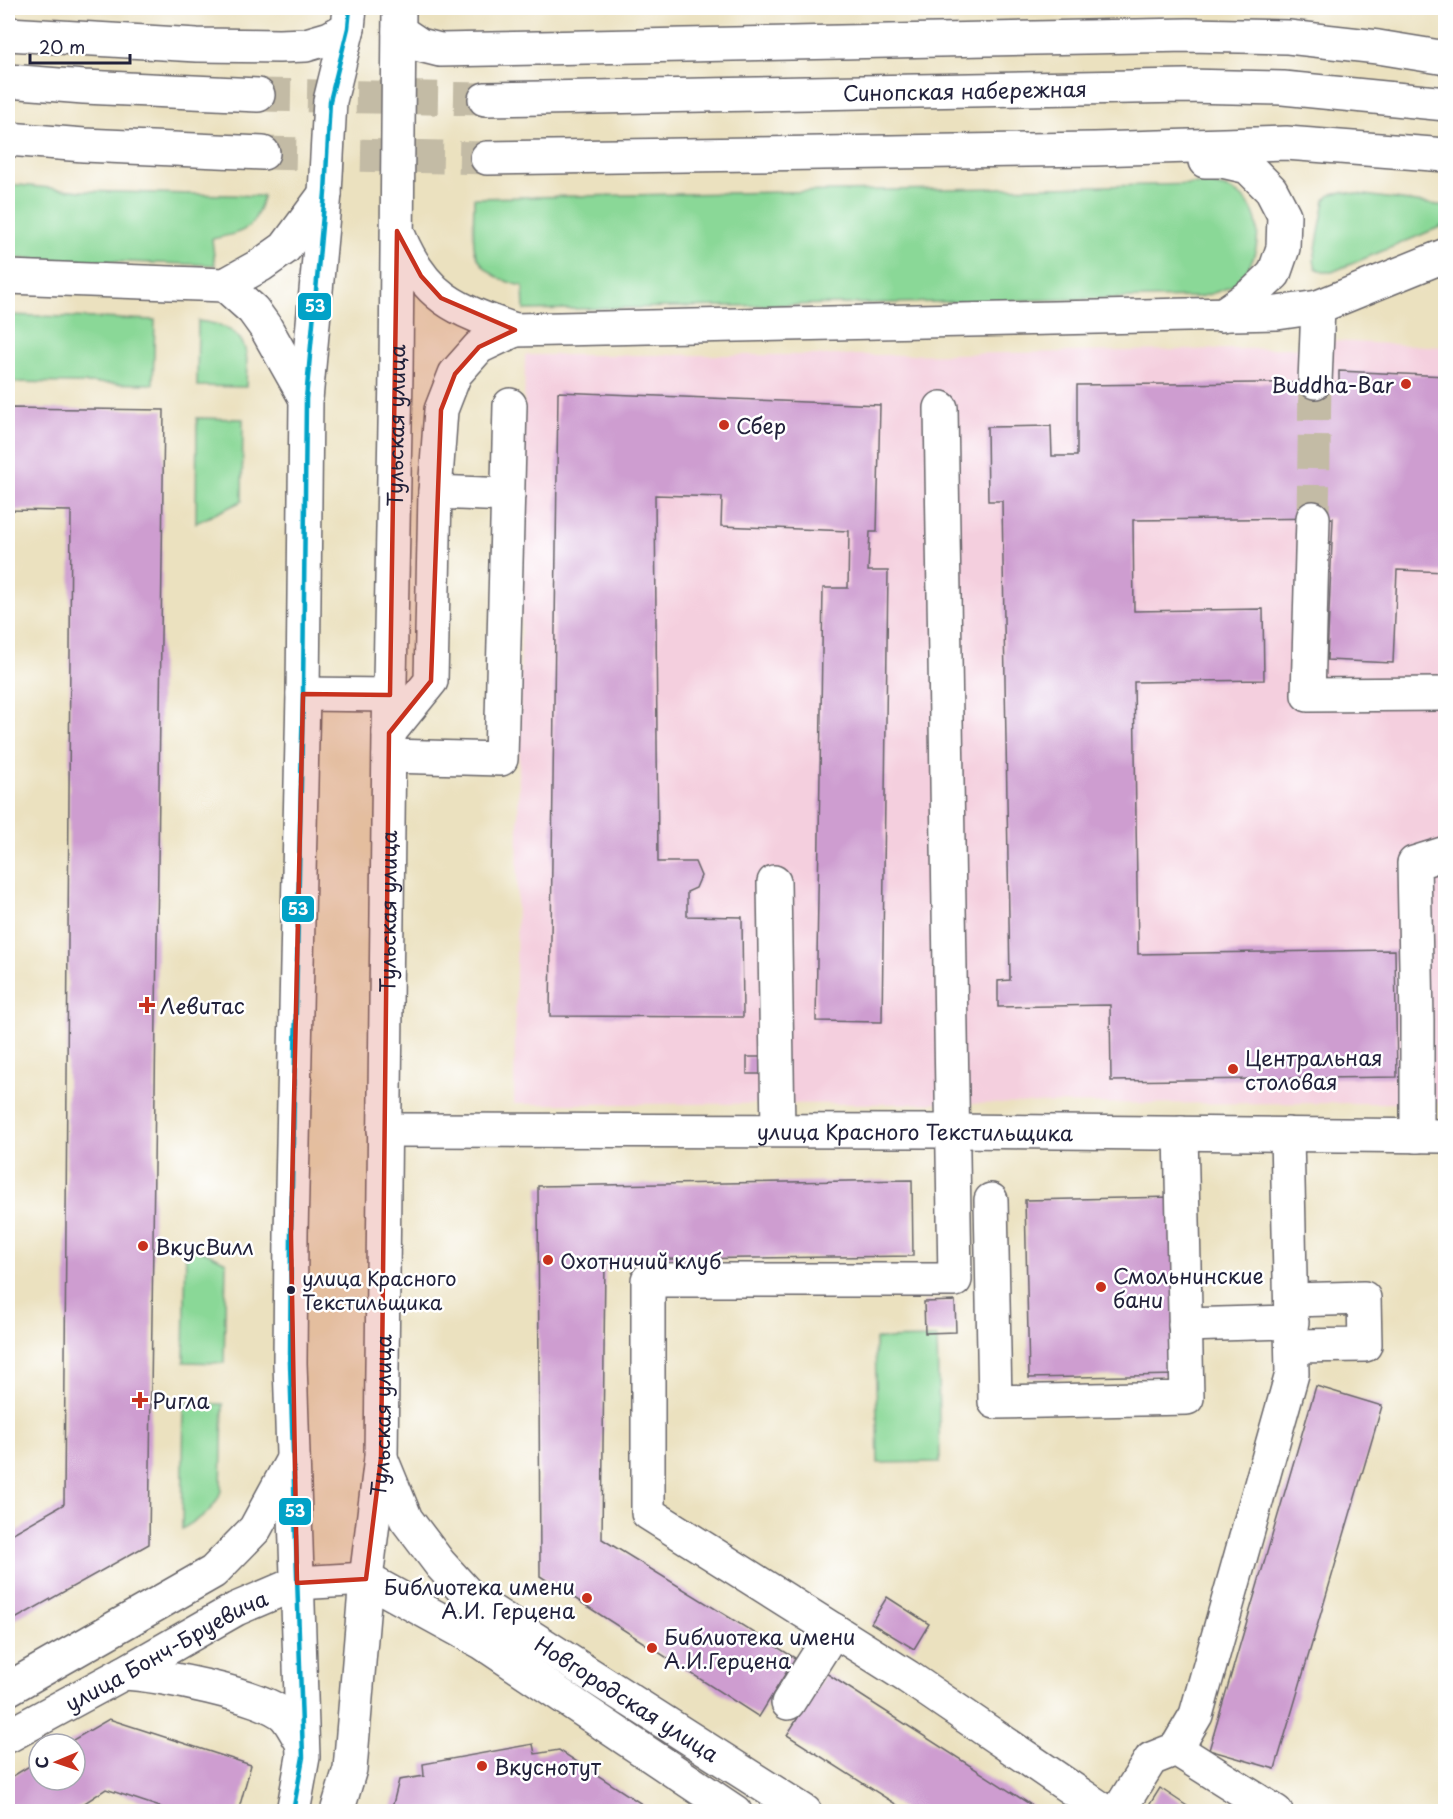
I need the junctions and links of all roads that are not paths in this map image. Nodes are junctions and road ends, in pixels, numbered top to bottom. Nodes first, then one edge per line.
1 (349, 18) edge
2 (399, 19) edge
3 (8, 34) edge
4 (1446, 58) edge
5 (8, 81) edge
6 (258, 94) tunnel mouth
7 (485, 99) tunnel mouth
8 (1446, 104) edge
9 (8, 138) edge
10 (1095, 149) junction
11 (262, 153) tunnel mouth
12 (1446, 154) edge
13 (486, 158) tunnel mouth
14 (325, 193) junction
15 (397, 231) junction
16 (1446, 255) edge
17 (8, 277) edge
18 (225, 285) junction
19 (1318, 307) junction
20 (1222, 315) junction
21 (515, 330) junction
22 (1315, 382) tunnel mouth
23 (306, 399) junction
24 (510, 405) dead end
25 (941, 408) dead end
26 (435, 492) junction
27 (508, 495) junction
28 (1313, 518) tunnel mouth
29 (303, 694) junction
30 (1446, 694) edge
31 (390, 695) junction
32 (389, 744) junction
33 (1446, 853) edge
34 (774, 882) dead end
35 (384, 1130) junction
36 (778, 1130) junction
37 (953, 1131) junction
38 (1181, 1133) junction
39 (1287, 1134) junction
40 (1431, 1136) edge
41 (991, 1200) dead end
42 (992, 1278) junction
43 (955, 1280) junction
44 (1292, 1323) junction
45 (1185, 1325) junction
46 (381, 1458) junction
47 (293, 1459) junction
48 (366, 1579) junction
49 (297, 1583) junction
50 (834, 1630) junction
51 (124, 1673) junction
52 (8, 1689) edge
53 (788, 1703) dead end
54 (8, 1736) edge
55 (301, 1741) junction
56 (1176, 1749) junction
57 (293, 1812) edge
58 (337, 1812) edge
59 (735, 1812) edge
60 (805, 1812) edge
61 (1106, 1812) edge
62 (1118, 1812) edge
63 (1276, 1812) edge

1 - 3 main road
1 - 14 main road
2 - 4 main road
2 - 15 main road, Тульская улица
5 - 6 main road
7 - 8 main road, Синопская набережная
9 - 11 main road
10 - 12 main road
10 - 13 main road
10 - 20 main road
14 - 18 main road
14 - 23 main road
15 - 21 main road
15 - 31 main road, Тульская улица
16 - 19 main road
17 - 18 main road
18 - 23 main road
19 - 20 main road
19 - 22 main road
20 - 21 main road
21 - 26 main road
23 - 29 main road
24 - 27 main road
25 - 37 main road
26 - 27 main road
26 - 32 main road
27 - 32 main road
28 - 30 main road
29 - 31 main road
29 - 47 main road
31 - 32 main road, Тульская улица
32 - 35 main road, Тульская улица
33 - 40 main road
34 - 36 main road
35 - 36 main road, улица Красного Текстильщика
35 - 46 main road, Тульская улица
36 - 37 main road, улица Красного Текстильщика
37 - 38 main road, улица Красного Текстильщика
37 - 43 main road
38 - 39 main road, улица Красного Текстильщика
38 - 45 main road
39 - 40 main road, улица Красного Текстильщика
39 - 44 main road
41 - 42 main road
42 - 43 main road
42 - 45 main road
43 - 50 main road
44 - 45 main road
44 - 56 main road
46 - 48 main road, Тульская улица
46 - 60 main road, Новгородская улица
47 - 49 main road
47 - 52 main road, улица Бонч-Бруевича
48 - 49 main road, улица Бонч-Бруевича
48 - 58 main road, Тульская улица
48 - 59 main road, Новгородская улица
49 - 51 main road, улица Бонч-Бруевича
49 - 55 main road
50 - 53 main road
50 - 61 main road
51 - 54 main road, улица Бонч-Бруевича
51 - 55 main road
55 - 57 main road
56 - 62 main road
56 - 63 main road

